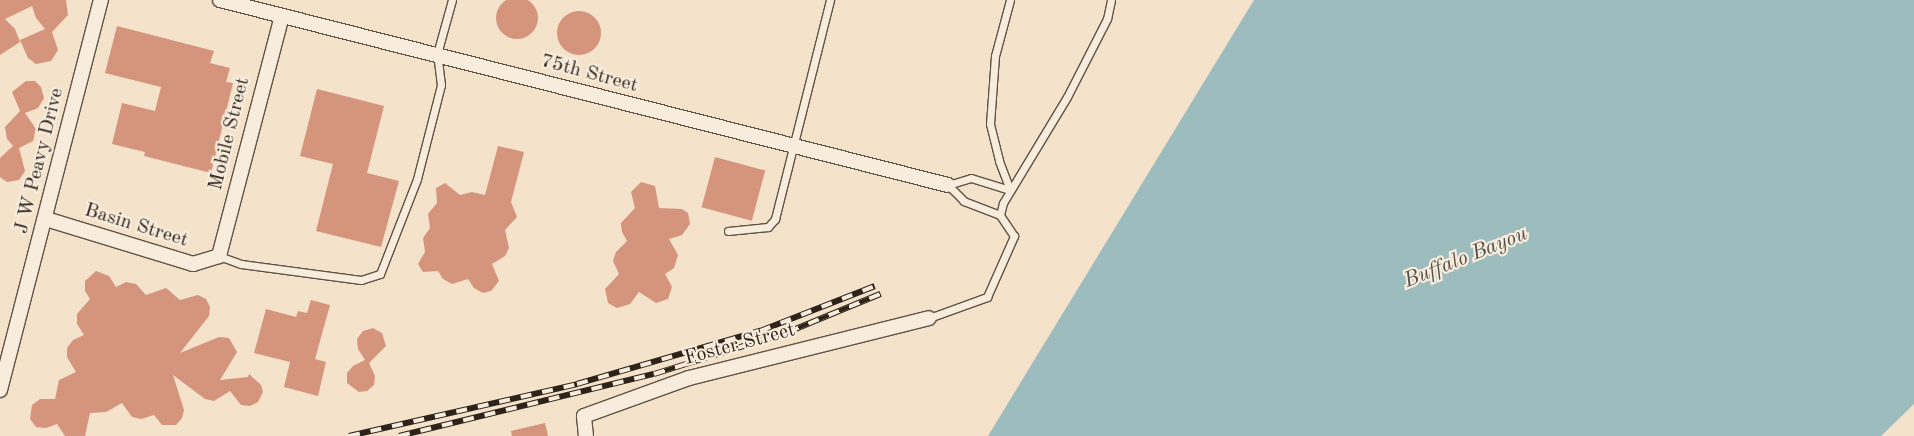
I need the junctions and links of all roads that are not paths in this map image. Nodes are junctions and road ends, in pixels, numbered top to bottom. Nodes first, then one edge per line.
1 (100, 0) edge
2 (220, 0) edge
3 (452, 0) edge
4 (830, 0) edge
5 (1010, 0) edge
6 (1111, 0) edge
7 (282, 16) junction
8 (437, 54) junction
9 (795, 146) junction
10 (948, 185) junction
11 (1010, 190) junction
12 (1000, 215) junction
13 (46, 219) junction
14 (728, 231) dead end
15 (217, 258) junction
16 (930, 318) joint
17 (0, 390) edge
18 (586, 436) edge

1 - 13 street, J W Peavy Drive
2 - 7 street, 75th Street
3 - 8 lane
4 - 9 lane
5 - 11 lane
6 - 11 lane
7 - 8 street, 75th Street
7 - 15 street, Mobile Street
8 - 9 street, 75th Street
8 - 15 lane
9 - 10 street, 75th Street
9 - 14 lane
10 - 11 lane
10 - 12 lane
11 - 12 lane
12 - 16 lane
13 - 15 street, Basin Street
13 - 17 street, J W Peavy Drive
16 - 18 street, Foster Street

